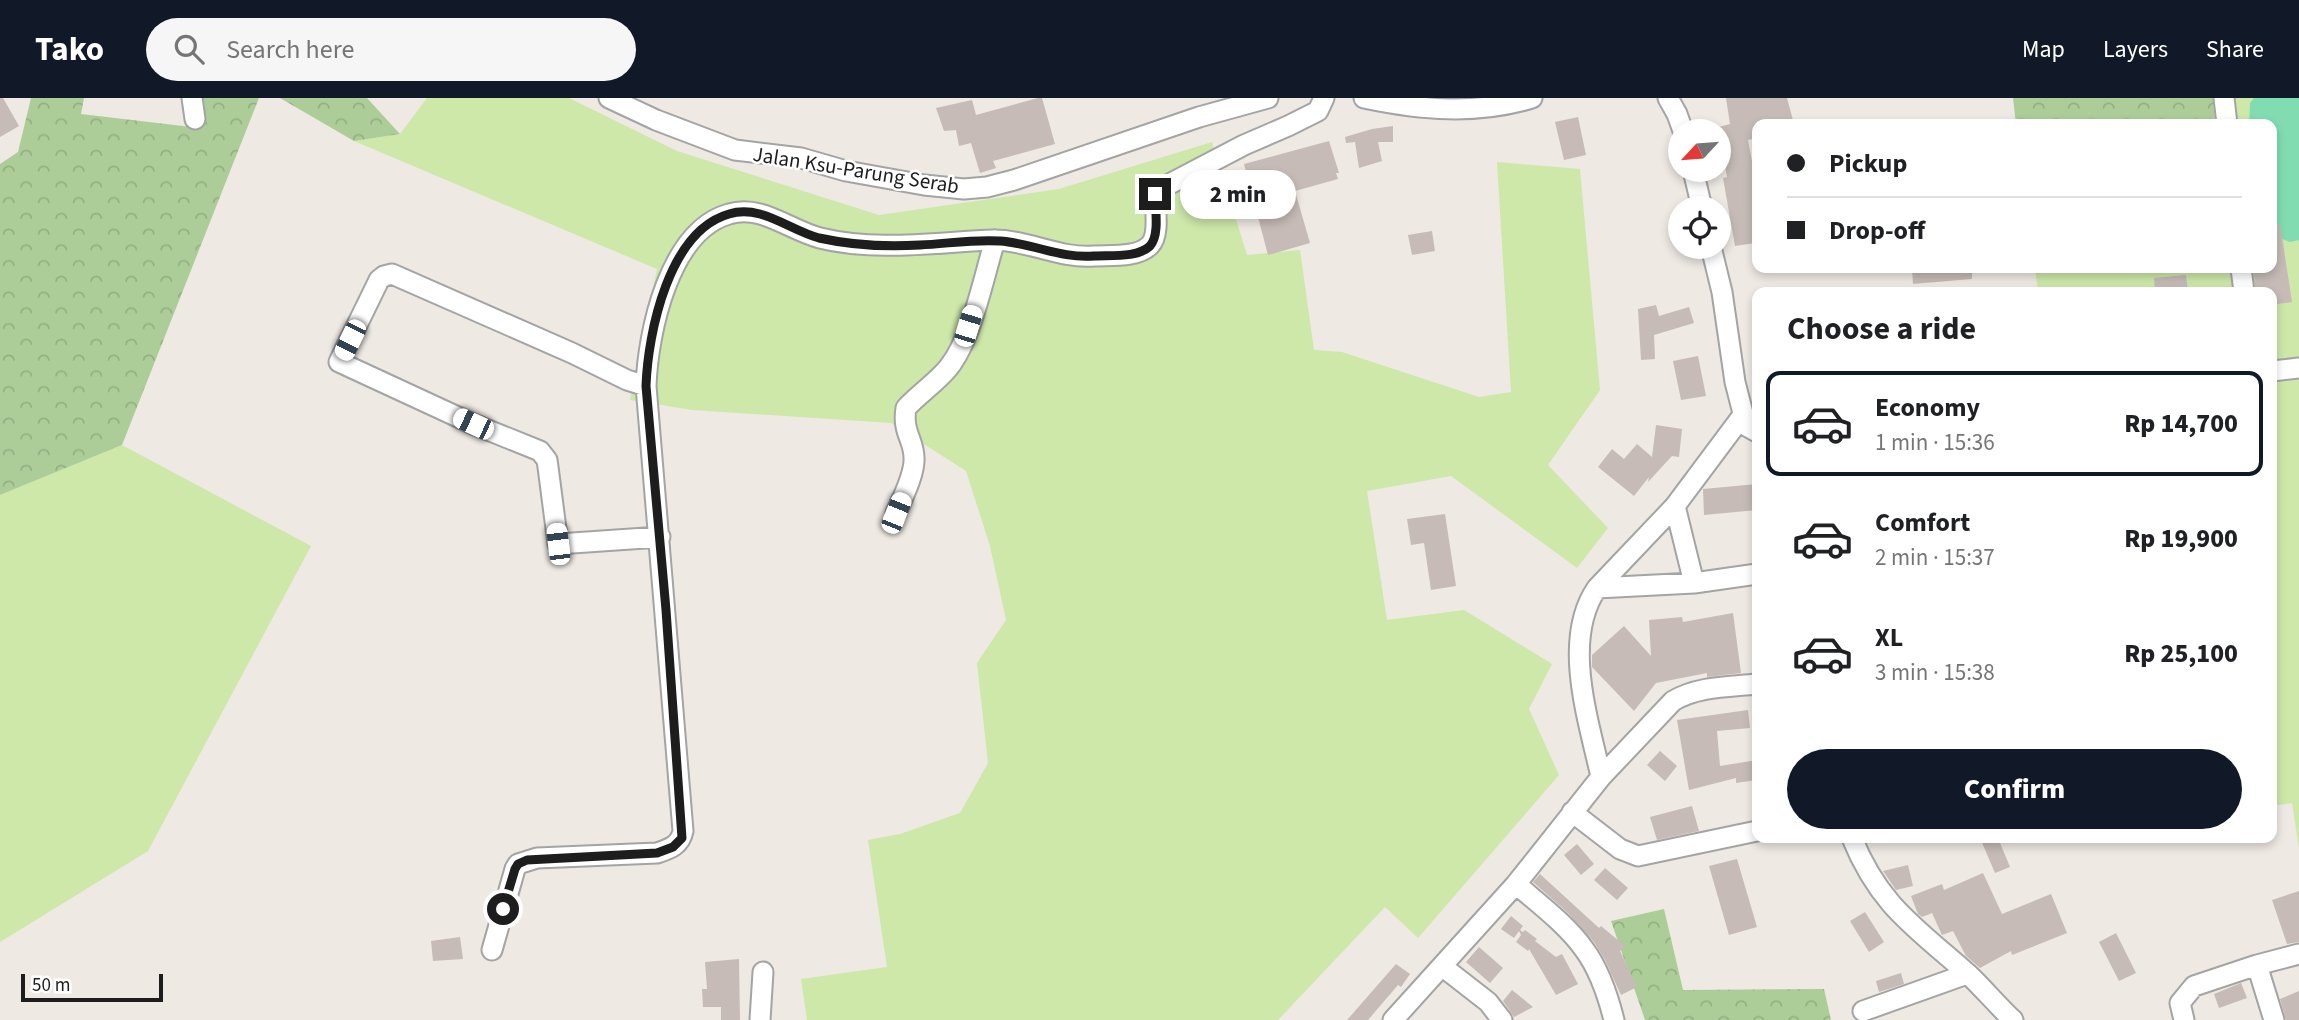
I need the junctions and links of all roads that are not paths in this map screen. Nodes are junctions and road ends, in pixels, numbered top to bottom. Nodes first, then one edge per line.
1 (192, 98) edge
2 (609, 98) edge
3 (1268, 98) edge
4 (1324, 98) edge
5 (1364, 98) edge
6 (1532, 98) edge
7 (1668, 98) edge
8 (2224, 98) edge
9 (1417, 102) edge
10 (195, 119) dead end
11 (1679, 119) edge
12 (2226, 119) edge
13 (995, 240) junction
14 (1714, 259) edge
15 (2299, 368) edge
16 (2277, 370) edge
17 (646, 386) junction
18 (1743, 415) junction
19 (1752, 429) edge
20 (1675, 506) junction
21 (896, 513) dead end
22 (660, 537) junction
23 (1752, 576) edge
24 (1694, 583) junction
25 (1597, 589) junction
26 (1752, 685) edge
27 (1601, 777) junction
28 (1573, 812) junction
29 (1752, 832) edge
30 (1854, 843) edge
31 (1516, 884) junction
32 (492, 950) dead end
33 (2299, 954) edge
34 (2257, 965) junction
35 (1443, 967) junction
36 (763, 972) dead end
37 (1968, 974) junction
38 (1863, 1012) dead end
39 (760, 1020) edge
40 (1393, 1020) edge
41 (1502, 1020) edge
42 (1614, 1020) edge
43 (2012, 1020) edge
44 (2184, 1020) edge
45 (2274, 1020) edge

1 - 10 street
2 - 3 street, Jalan Ksu-Parung Serab
4 - 13 street
5 - 9 street
6 - 9 street
7 - 11 street
8 - 12 street
13 - 17 street
13 - 21 street
14 - 18 street
15 - 16 street
17 - 22 street
17 - 22 street
18 - 19 street
18 - 20 street
20 - 24 street
20 - 25 street
22 - 32 street
23 - 24 street
24 - 25 street
25 - 27 street
26 - 27 street
27 - 28 street
28 - 29 street
28 - 31 street
30 - 37 street
31 - 35 street
31 - 42 street
33 - 34 street
34 - 44 street
34 - 45 street
35 - 40 street
35 - 41 street
36 - 39 street
37 - 38 street
37 - 43 street

